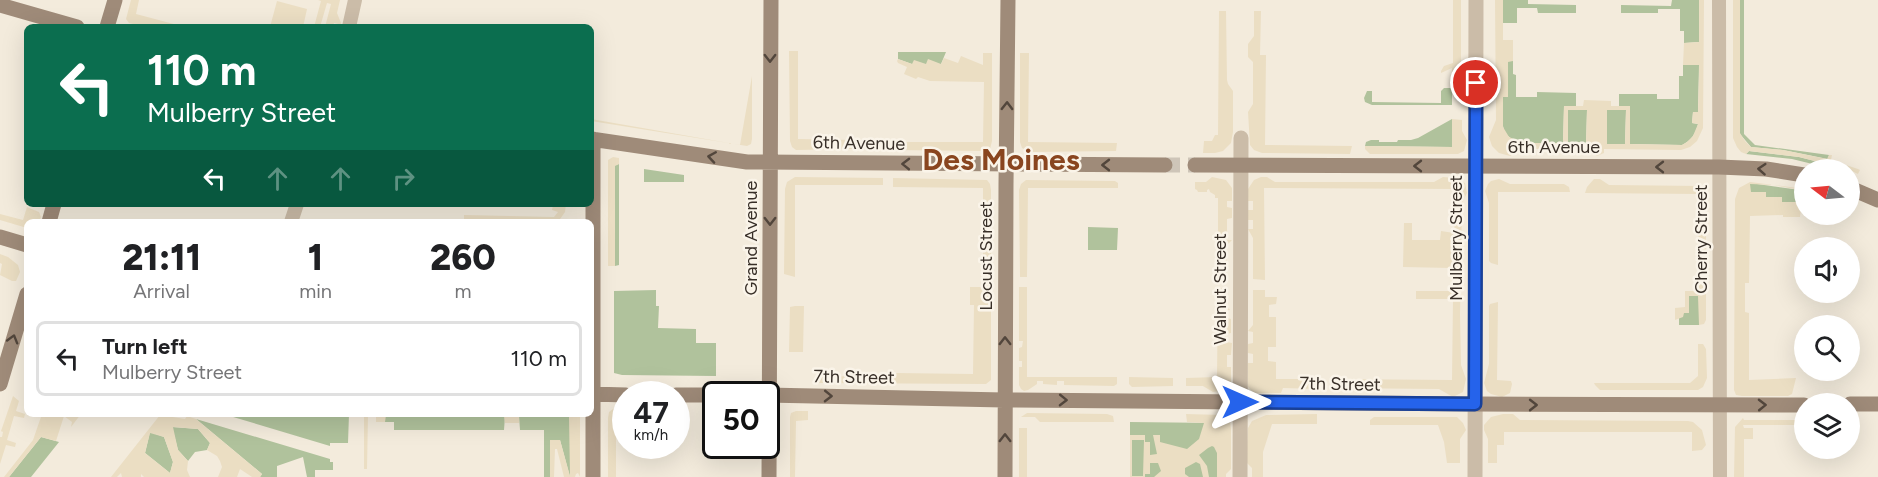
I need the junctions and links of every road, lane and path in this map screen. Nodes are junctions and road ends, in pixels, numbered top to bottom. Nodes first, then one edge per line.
1 (115, 0) edge
2 (355, 0) edge
3 (771, 0) edge
4 (1008, 0) edge
5 (1476, 0) edge
6 (1719, 0) edge
7 (0, 5) edge
8 (66, 24) edge
9 (108, 24) edge
10 (350, 24) edge
11 (1240, 138) dead end
12 (594, 139) edge
13 (770, 162) junction
14 (1006, 165) junction
15 (1165, 165) tunnel mouth
16 (1195, 165) tunnel mouth
17 (1240, 165) junction
18 (1476, 166) junction
19 (1719, 167) junction
20 (1794, 173) edge
21 (1860, 192) edge
22 (1878, 200) edge
23 (0, 237) edge
24 (24, 244) edge
25 (24, 304) edge
26 (768, 381) edge
27 (0, 384) edge
28 (594, 394) edge
29 (612, 395) edge
30 (780, 395) edge
31 (1004, 400) junction
32 (1240, 402) junction
33 (1475, 404) junction
34 (1860, 404) edge
35 (1878, 404) edge
36 (1794, 405) edge
37 (1720, 406) junction
38 (592, 417) edge
39 (769, 459) edge
40 (593, 477) edge
41 (769, 477) edge
42 (1005, 477) edge
43 (1240, 477) edge
44 (1475, 477) edge
45 (1720, 477) edge

1 - 9 main road
2 - 10 street
3 -> 13 main road, Grand Avenue
14 -> 4 main road, Locust Street
5 - 18 street, Mulberry Street
6 - 19 street, Cherry Street
7 - 8 main road
11 - 17 street, Walnut Street
13 -> 12 main road, 6th Avenue
14 -> 13 main road, 6th Avenue
13 -> 26 main road, Grand Avenue
15 -> 14 main road, 6th Avenue
31 -> 14 main road, Locust Street
16 - 17 main road, 6th Avenue
18 -> 17 main road, 6th Avenue
17 - 32 street, Walnut Street
19 -> 18 main road, 6th Avenue
18 - 33 street, Mulberry Street
20 -> 19 main road, 6th Avenue
19 - 37 street, Cherry Street
21 - 22 main road
23 - 24 main road
27 -> 25 main road
28 - 29 main road
30 -> 31 main road, 7th Street
31 -> 32 main road, 7th Street
42 -> 31 main road, Locust Street
32 - 33 main road, 7th Street
32 - 43 street, Walnut Street
33 -> 37 main road, 7th Street
33 - 44 street, Mulberry Street
34 - 35 main road
37 -> 36 main road, 7th Street
37 - 45 street, Cherry Street
38 - 40 main road
39 - 41 main road, Grand Avenue

